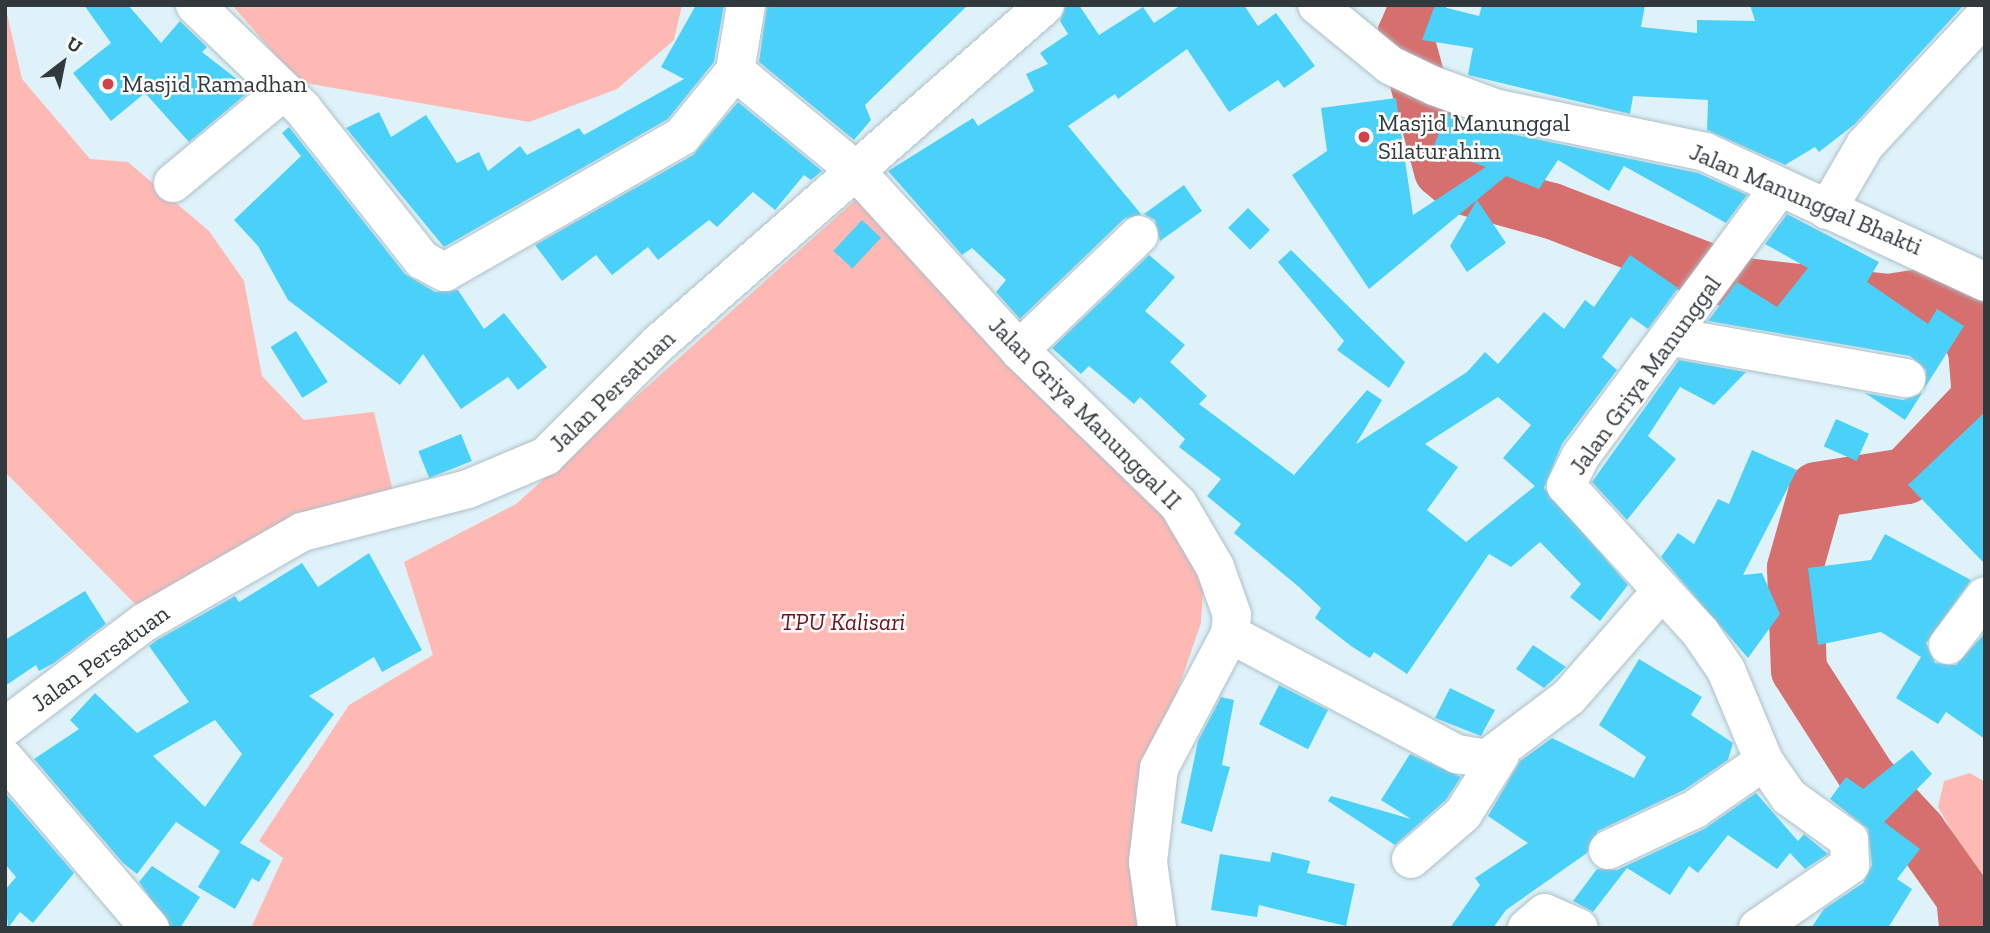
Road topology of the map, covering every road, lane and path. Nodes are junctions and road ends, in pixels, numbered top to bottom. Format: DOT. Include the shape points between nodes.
graph roads {
  1 [pos="195,5"];
  2 [pos="746,5"];
  3 [pos="1045,5"];
  4 [pos="1317,5"];
  5 [pos="1985,16"];
  6 [pos="735,71"];
  7 [pos="284,91"];
  8 [pos="855,169"];
  9 [pos="173,183"];
  10 [pos="1780,187"];
  11 [pos="1827,210"];
  12 [pos="1139,235"];
  13 [pos="1985,282"];
  14 [pos="1673,337"];
  15 [pos="1019,350"];
  16 [pos="1906,377"];
  17 [pos="1660,593"];
  18 [pos="1985,596"];
  19 [pos="1230,634"];
  20 [pos="1948,645"];
  21 [pos="5,727"];
  22 [pos="1500,755"];
  23 [pos="5,759"];
  24 [pos="1764,761"];
  25 [pos="1608,850"];
  26 [pos="1411,859"];
  27 [pos="1168,926"];
  28 [pos="150,928"];
  29 [pos="1527,928"];
  30 [pos="1579,928"];
  31 [pos="1758,928"];
  1 -- 7 [label="street"];
  2 -- 6 [label="street"];
  3 -- 8 [label="street, Jalan Persatuan"];
  4 -- 10 [label="street, Jalan Manunggal Bhakti" via="1390,65 1434,86 1498,109 1612,128 1705,152"];
  5 -- 11 [label="street" via="1864,145"];
  6 -- 7 [label="street" via="682,136 445,272 422,260"];
  6 -- 8 [label="street, Jalan Griya Manunggal II"];
  7 -- 9 [label="street"];
  8 -- 15 [label="street, Jalan Griya Manunggal II"];
  8 -- 21 [label="street, Jalan Persatuan" via="659,343 546,456 468,489 302,532 155,616"];
  10 -- 11 [label="street, Jalan Manunggal Bhakti"];
  10 -- 14 [label="street, Jalan Griya Manunggal"];
  11 -- 13 [label="street, Jalan Manunggal Bhakti"];
  12 -- 15 [label="street"];
  14 -- 16 [label="street"];
  14 -- 17 [label="street, Jalan Griya Manunggal" via="1574,464 1566,486"];
  15 -- 19 [label="street, Jalan Griya Manunggal II" via="1184,512 1215,567 1232,615"];
  17 -- 22 [label="street" via="1569,697"];
  17 -- 24 [label="street, Jalan Griya Manunggal" via="1700,632 1726,670"];
  18 -- 20 [label="street"];
  19 -- 22 [label="street" via="1457,754"];
  19 -- 27 [label="street" via="1159,768 1148,862"];
  22 -- 26 [label="street" via="1463,814"];
  23 -- 28 [label="street"];
  24 -- 25 [label="street" via="1695,809"];
  24 -- 31 [label="street, Jalan Griya Manunggal" via="1789,797 1849,840 1854,853 1835,880"];
  29 -- 30 [label="street" via="1545,913"];
}
